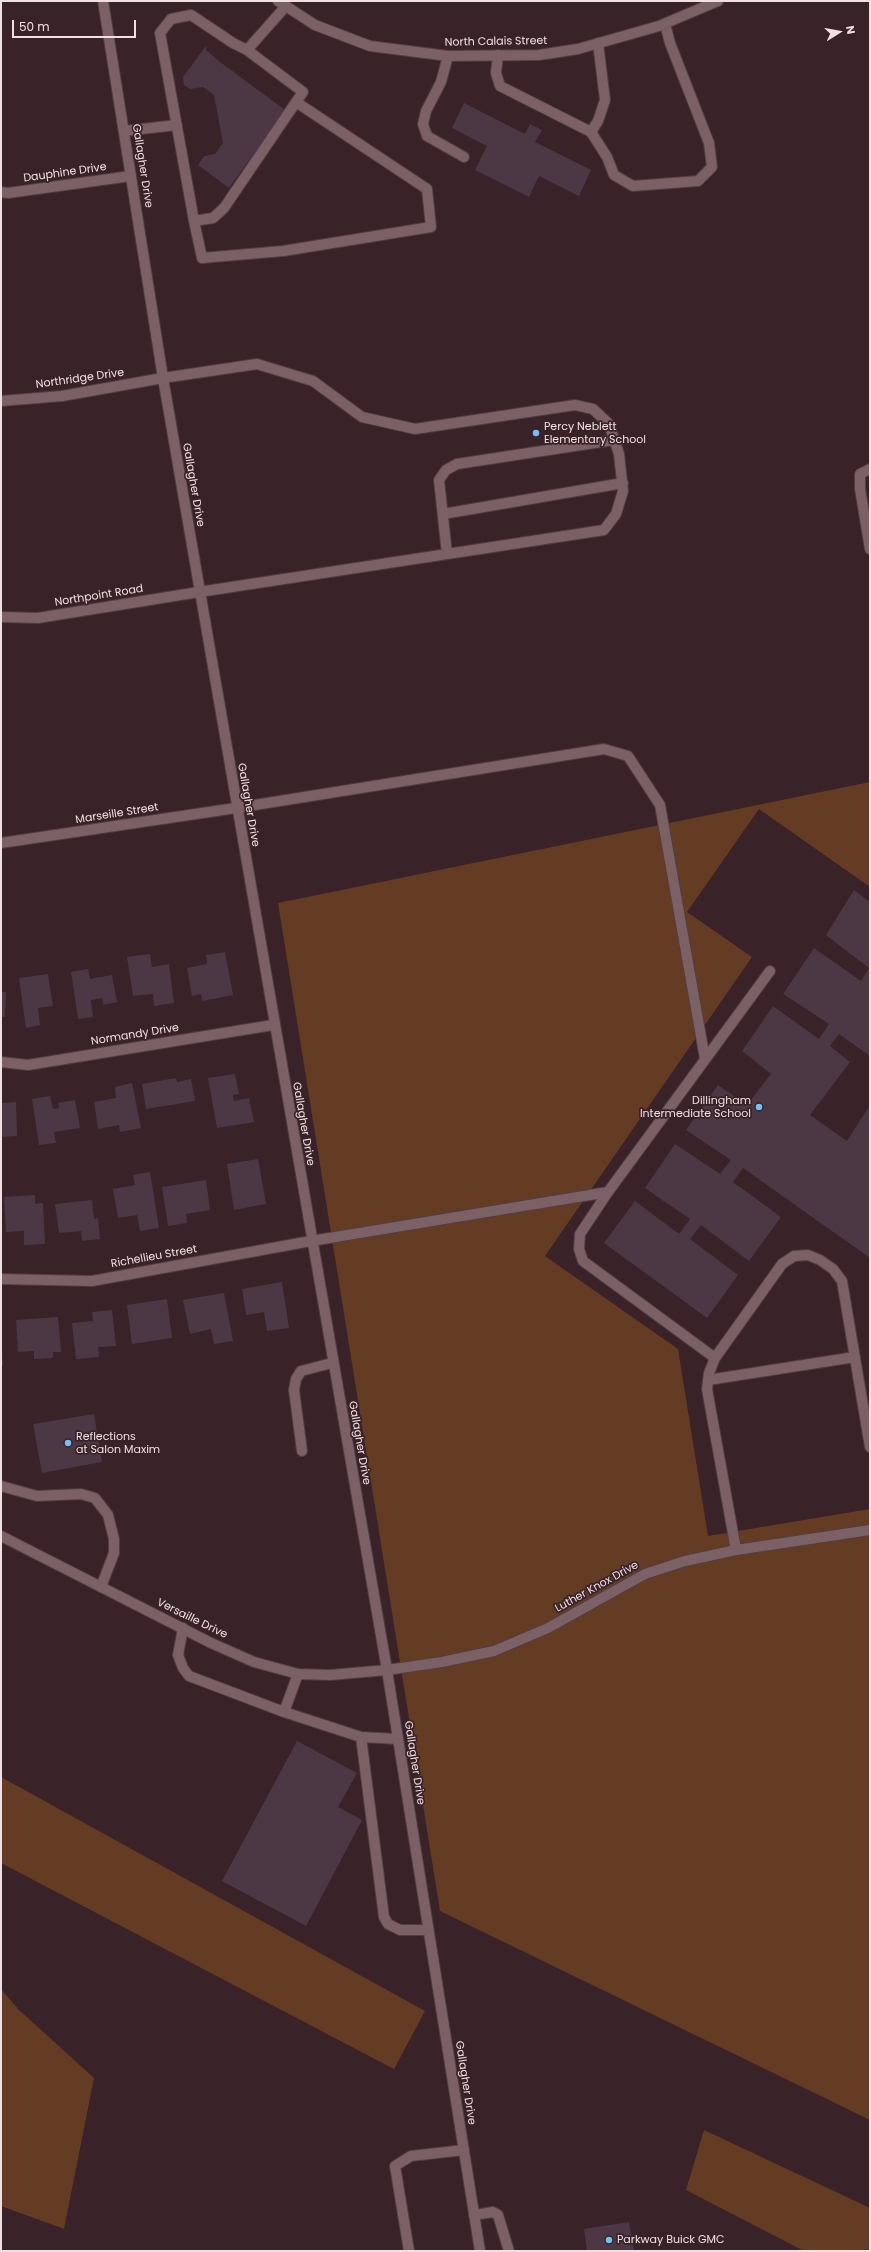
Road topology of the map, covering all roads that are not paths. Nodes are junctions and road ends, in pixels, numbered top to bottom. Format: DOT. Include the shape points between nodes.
graph roads {
  1 [pos="103,1"];
  2 [pos="718,1"];
  3 [pos="282,4"];
  4 [pos="665,24"];
  5 [pos="598,44"];
  6 [pos="247,50"];
  7 [pos="498,55"];
  8 [pos="448,56"];
  9 [pos="296,102"];
  10 [pos="178,125"];
  11 [pos="124,131"];
  12 [pos="591,132"];
  13 [pos="464,157"];
  14 [pos="131,176"];
  15 [pos="1,192"];
  16 [pos="194,221"];
  17 [pos="163,378"];
  18 [pos="1,401"];
  19 [pos="614,440"];
  20 [pos="870,469"];
  21 [pos="623,483"];
  22 [pos="442,514"];
  23 [pos="870,549"];
  24 [pos="447,554"];
  25 [pos="200,592"];
  26 [pos="1,617"];
  27 [pos="236,808"];
  28 [pos="1,843"];
  29 [pos="770,971"];
  30 [pos="274,1025"];
  31 [pos="705,1059"];
  32 [pos="1,1062"];
  33 [pos="608,1192"];
  34 [pos="311,1240"];
  35 [pos="1,1279"];
  36 [pos="855,1357"];
  37 [pos="716,1358"];
  38 [pos="332,1363"];
  39 [pos="708,1380"];
  40 [pos="870,1447"];
  41 [pos="302,1451"];
  42 [pos="1,1486"];
  43 [pos="870,1530"];
  44 [pos="1,1536"];
  45 [pos="736,1550"];
  46 [pos="101,1587"];
  47 [pos="183,1628"];
  48 [pos="387,1670"];
  49 [pos="298,1674"];
  50 [pos="284,1712"];
  51 [pos="361,1737"];
  52 [pos="398,1739"];
  53 [pos="428,1930"];
  54 [pos="464,2150"];
  55 [pos="474,2215"];
  56 [pos="409,2251"];
  57 [pos="480,2251"];
  58 [pos="510,2251"];
  1 -- 11 [label="street, Gallagher Drive"];
  2 -- 4 [label="street, North Calais Street"];
  3 -- 6 [label="street"];
  3 -- 8 [label="street, North Calais Street" via="315,25 370,46"];
  4 -- 5 [label="street, North Calais Street"];
  4 -- 12 [label="street" via="709,143 712,167 698,181 633,186 614,175"];
  5 -- 7 [label="street, North Calais Street" via="539,55"];
  5 -- 12 [label="street" via="605,100 598,121"];
  6 -- 9 [label="street" via="303,92"];
  6 -- 10 [label="street" via="191,15 171,19 160,33"];
  7 -- 8 [label="street, North Calais Street"];
  7 -- 12 [label="street" via="496,73 500,86"];
  8 -- 13 [label="street" via="441,82 426,111 423,124 428,136"];
  9 -- 16 [label="street" via="224,208 213,218"];
  9 -- 16 [label="street" via="427,190 431,227 283,251 202,258"];
  10 -- 11 [label="street"];
  10 -- 16 [label="street"];
  11 -- 14 [label="street, Gallagher Drive"];
  14 -- 15 [label="street, Dauphine Drive"];
  14 -- 17 [label="street, Gallagher Drive"];
  17 -- 18 [label="street, Northridge Drive" via="62,396"];
  17 -- 19 [label="street, Northridge Drive" via="257,364 313,381 362,417 415,429 575,405 593,409 609,424"];
  17 -- 25 [label="street, Gallagher Drive"];
  19 -- 21 [label="street, Northpoint Road" via="619,454"];
  19 -- 22 [label="street" via="457,464 446,470 439,480"];
  20 -- 23 [label="street" via="860,474"];
  21 -- 22 [label="street"];
  21 -- 24 [label="street, Northpoint Road" via="616,514 604,530"];
  22 -- 24 [label="street"];
  24 -- 25 [label="street, Northpoint Road"];
  25 -- 26 [label="street, Northpoint Road" via="38,618"];
  25 -- 27 [label="street, Gallagher Drive"];
  27 -- 28 [label="street, Marseille Street"];
  27 -- 30 [label="street, Gallagher Drive"];
  27 -- 31 [label="street, Marseille Street" via="604,749 628,756 660,805"];
  29 -- 31 [label="street"];
  30 -- 32 [label="street, Normandy Drive" via="28,1065"];
  30 -- 34 [label="street, Gallagher Drive"];
  31 -- 33 [label="street"];
  33 -- 34 [label="street, Richellieu Street"];
  33 -- 37 [label="street" via="580,1234 579,1249 583,1261"];
  34 -- 35 [label="street, Richellieu Street" via="92,1281"];
  34 -- 38 [label="street, Gallagher Drive"];
  36 -- 37 [label="street" via="842,1281 833,1269 808,1255 794,1256 782,1264"];
  36 -- 39 [label="street"];
  36 -- 40 [label="street"];
  37 -- 39 [label="street"];
  38 -- 41 [label="street" via="302,1372 296,1379 294,1390"];
  38 -- 48 [label="street, Gallagher Drive"];
  39 -- 45 [label="street" via="707,1389"];
  42 -- 46 [label="street" via="37,1496 81,1494 95,1498 108,1515 114,1539 114,1554"];
  43 -- 45 [label="street, Luther Knox Drive"];
  44 -- 46 [label="street, Versaille Drive"];
  45 -- 48 [label="street, Luther Knox Drive" via="645,1574 548,1628 494,1651"];
  46 -- 47 [label="street, Versaille Drive"];
  47 -- 49 [label="street, Versaille Drive" via="254,1662"];
  47 -- 50 [label="street" via="178,1655 189,1676"];
  48 -- 49 [label="street, Versaille Drive" via="330,1675"];
  48 -- 52 [label="street, Gallagher Drive"];
  49 -- 50 [label="street"];
  50 -- 51 [label="street"];
  51 -- 52 [label="street"];
  51 -- 53 [label="street" via="384,1917 388,1924 400,1930"];
  52 -- 53 [label="street, Gallagher Drive"];
  53 -- 54 [label="street, Gallagher Drive"];
  54 -- 55 [label="street, Gallagher Drive"];
  54 -- 56 [label="street" via="411,2156 395,2166"];
  55 -- 57 [label="street, Gallagher Drive"];
  55 -- 58 [label="street" via="493,2212 498,2215"];
}
